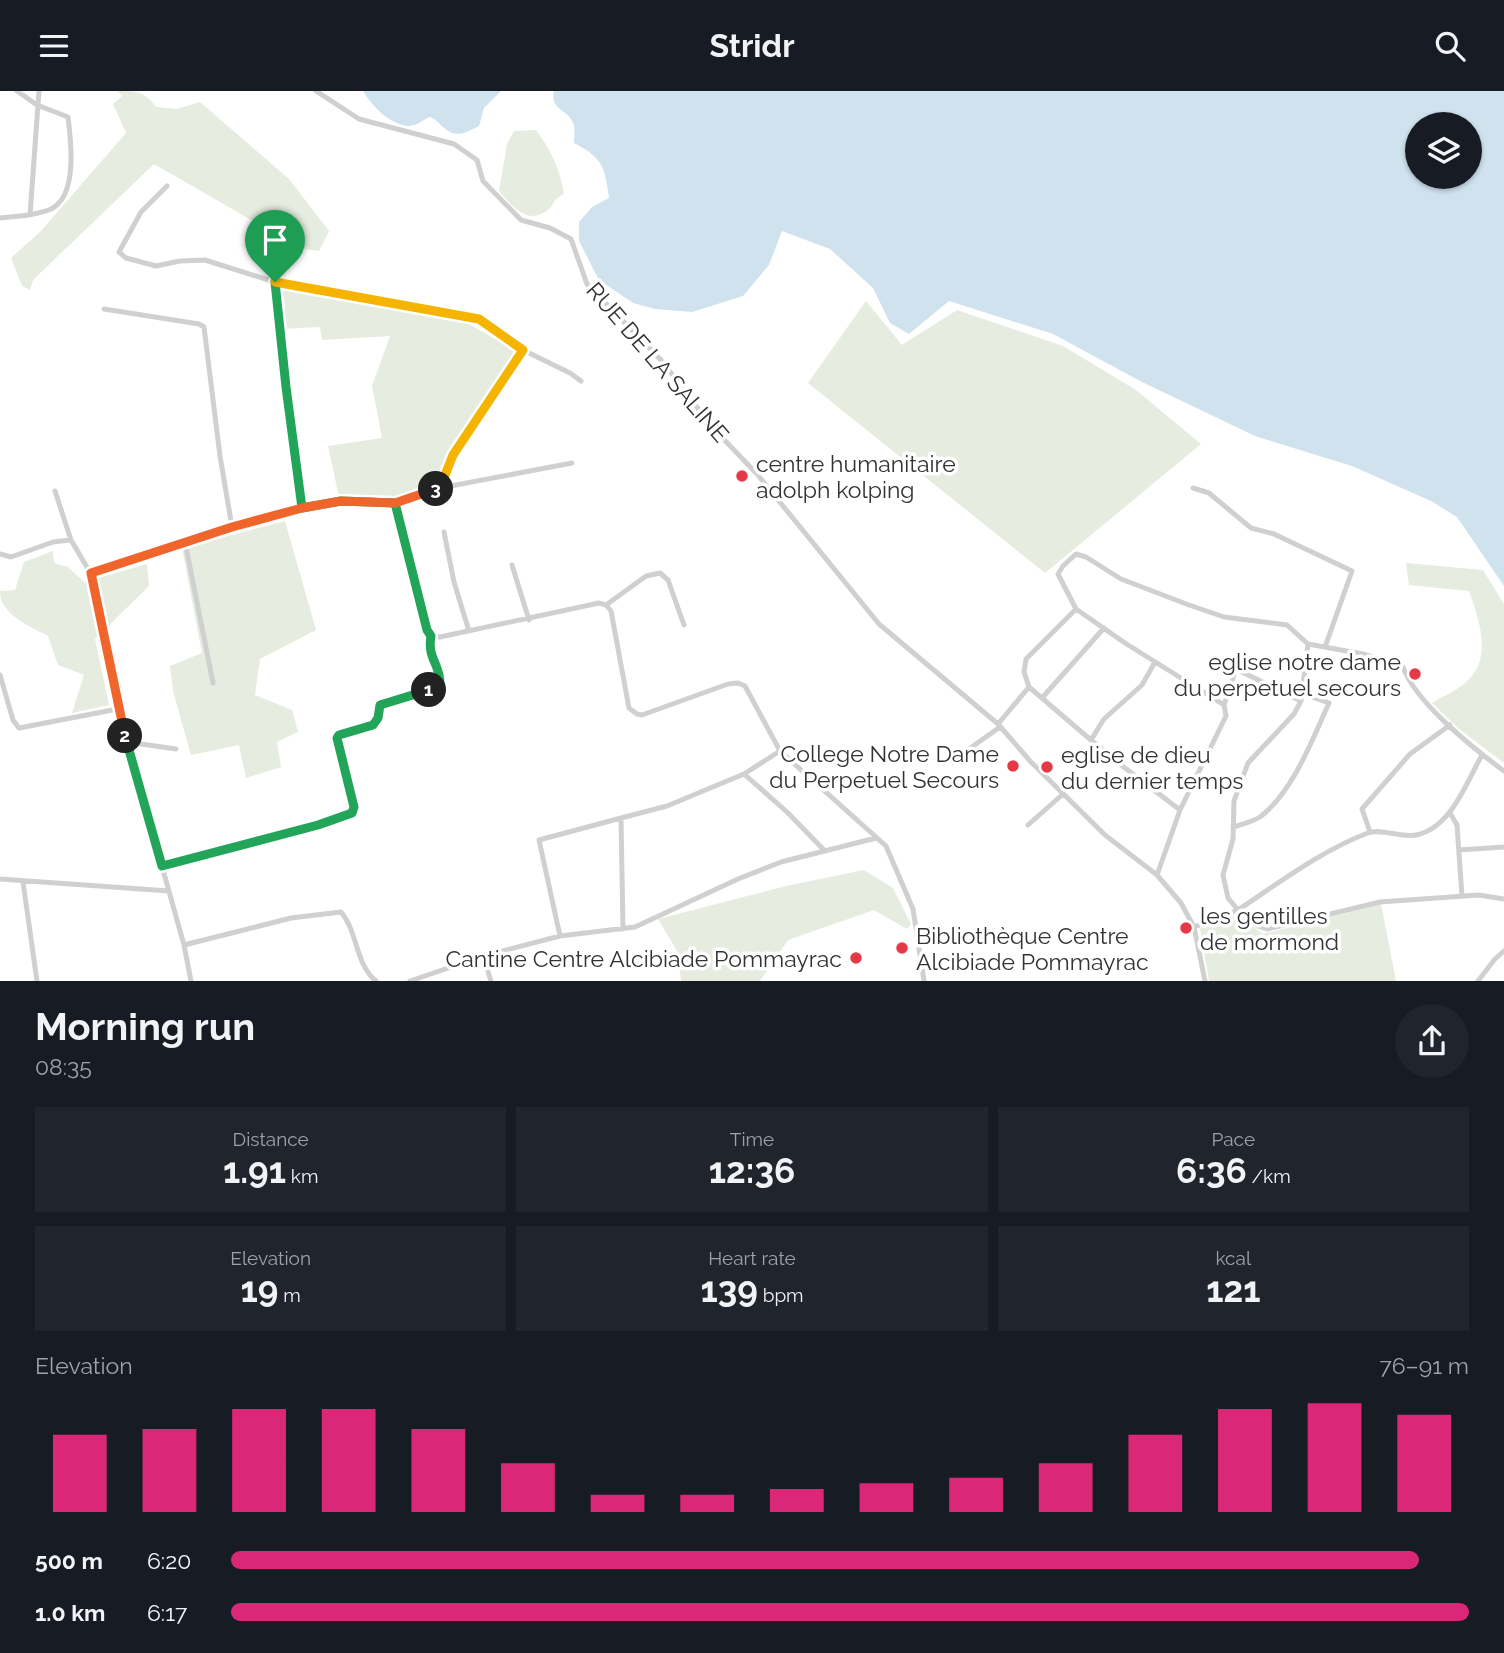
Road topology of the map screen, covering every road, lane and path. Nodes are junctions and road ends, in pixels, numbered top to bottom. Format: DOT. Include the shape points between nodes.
graph roads {
  1 [pos="17,91"];
  2 [pos="39,91"];
  3 [pos="316,91"];
  4 [pos="37,105"];
  5 [pos="167,186"];
  6 [pos="30,215"];
  7 [pos="0,218"];
  8 [pos="275,282"];
  9 [pos="104,309"];
  10 [pos="523,350"];
  11 [pos="580,381"];
  12 [pos="572,463"];
  13 [pos="440,488"];
  14 [pos="1193,488"];
  15 [pos="55,491"];
  16 [pos="395,503"];
  17 [pos="302,508"];
  18 [pos="232,527"];
  19 [pos="444,533"];
  20 [pos="71,540"];
  21 [pos="185,542"];
  22 [pos="0,555"];
  23 [pos="512,565"];
  24 [pos="91,573"];
  25 [pos="606,605"];
  26 [pos="1076,609"];
  27 [pos="528,620"];
  28 [pos="684,625"];
  29 [pos="1104,628"];
  30 [pos="469,631"];
  31 [pos="431,636"];
  32 [pos="1308,644"];
  33 [pos="1325,647"];
  34 [pos="1155,662"];
  35 [pos="0,675"];
  36 [pos="213,683"];
  37 [pos="1028,687"];
  38 [pos="1303,694"];
  39 [pos="1041,698"];
  40 [pos="1301,701"];
  41 [pos="1224,705"];
  42 [pos="118,709"];
  43 [pos="1450,725"];
  44 [pos="999,726"];
  45 [pos="1091,740"];
  46 [pos="127,742"];
  47 [pos="176,749"];
  48 [pos="780,751"];
  49 [pos="1482,755"];
  50 [pos="952,761"];
  51 [pos="1504,771"];
  52 [pos="744,774"];
  53 [pos="1063,794"];
  54 [pos="1180,810"];
  55 [pos="1450,813"];
  56 [pos="621,818"];
  57 [pos="1028,825"];
  58 [pos="1234,827"];
  59 [pos="1370,832"];
  60 [pos="876,838"];
  61 [pos="1504,847"];
  62 [pos="1459,850"];
  63 [pos="825,851"];
  64 [pos="162,866"];
  65 [pos="1157,875"];
  66 [pos="0,879"];
  67 [pos="23,882"];
  68 [pos="169,891"];
  69 [pos="1462,896"];
  70 [pos="1504,899"];
  71 [pos="1238,910"];
  72 [pos="1194,927"];
  73 [pos="623,929"];
  74 [pos="561,936"];
  75 [pos="184,945"];
  76 [pos="1504,951"];
  77 [pos="483,956"];
  78 [pos="37,981"];
  79 [pos="191,981"];
  80 [pos="376,981"];
  81 [pos="410,981"];
  82 [pos="491,981"];
  83 [pos="924,981"];
  84 [pos="1205,981"];
  85 [pos="1478,981"];
  1 -- 4 [label="street"];
  2 -- 4 [label="street"];
  3 -- 44 [label="street, RUE DE LA SALINE" via="359,119 454,144 477,160 483,181 521,220 571,239 587,284 662,361 879,624"];
  4 -- 6 [label="street"];
  4 -- 6 [label="street" via="68,117 69,186 54,209"];
  5 -- 8 [label="street" via="141,212 119,251 126,258 156,266 205,260"];
  6 -- 7 [label="street"];
  8 -- 10 [label="street" via="479,319"];
  8 -- 17 [label="street"];
  9 -- 18 [label="street" via="204,327"];
  10 -- 11 [label="street"];
  10 -- 13 [label="street" via="453,455"];
  12 -- 13 [label="street"];
  13 -- 16 [label="street"];
  14 -- 33 [label="street" via="1209,493 1251,528 1352,571"];
  15 -- 20 [label="street"];
  16 -- 17 [label="street" via="341,501"];
  16 -- 31 [label="street"];
  17 -- 18 [label="street"];
  18 -- 21 [label="street"];
  19 -- 30 [label="street"];
  20 -- 22 [label="street" via="53,541 10,557"];
  20 -- 24 [label="street"];
  21 -- 24 [label="street"];
  21 -- 36 [label="street"];
  23 -- 27 [label="street"];
  24 -- 42 [label="street"];
  25 -- 27 [label="street"];
  25 -- 28 [label="street" via="646,576 660,573 668,580"];
  25 -- 48 [label="street" via="611,611 629,708 642,715 738,683 745,686"];
  26 -- 29 [label="street"];
  26 -- 32 [label="street" via="1058,574 1076,554 1121,579 1224,617 1287,625"];
  26 -- 37 [label="street" via="1026,659"];
  27 -- 30 [label="street"];
  29 -- 34 [label="street"];
  29 -- 39 [label="street"];
  30 -- 31 [label="street"];
  31 -- 64 [label="street" via="429,648 440,684 380,705 373,725 337,738 352,813"];
  32 -- 33 [label="street"];
  32 -- 38 [label="street"];
  33 -- 43 [label="street" via="1403,667 1417,691"];
  34 -- 41 [label="street"];
  34 -- 45 [label="street" via="1142,685 1104,719"];
  35 -- 42 [label="street" via="19,727"];
  37 -- 39 [label="street"];
  37 -- 44 [label="street"];
  38 -- 40 [label="street"];
  38 -- 58 [label="street" via="1329,703 1306,754 1259,818"];
  39 -- 45 [label="street"];
  40 -- 41 [label="street" via="1236,669"];
  40 -- 58 [label="street" via="1248,763 1234,801"];
  41 -- 54 [label="street" via="1226,716"];
  42 -- 46 [label="street"];
  43 -- 49 [label="street"];
  43 -- 59 [label="street" via="1410,754 1362,809"];
  44 -- 50 [label="street"];
  44 -- 53 [label="street, RUE DE LA SALINE"];
  45 -- 54 [label="street"];
  46 -- 47 [label="street"];
  46 -- 64 [label="street"];
  48 -- 52 [label="street"];
  48 -- 60 [label="street"];
  49 -- 51 [label="street"];
  49 -- 55 [label="street"];
  52 -- 56 [label="street" via="667,806"];
  52 -- 63 [label="street"];
  53 -- 57 [label="street"];
  53 -- 65 [label="street, RUE DE LA SALINE" via="1105,835"];
  54 -- 65 [label="street"];
  55 -- 59 [label="street" via="1416,835"];
  55 -- 62 [label="street" via="1457,825"];
  56 -- 73 [label="street"];
  56 -- 74 [label="street" via="539,840"];
  58 -- 71 [label="street" via="1223,875 1228,898"];
  59 -- 71 [label="street"];
  60 -- 63 [label="street"];
  60 -- 83 [label="street" via="886,846 912,909"];
  61 -- 62 [label="street"];
  62 -- 69 [label="street"];
  63 -- 73 [label="street" via="781,862"];
  64 -- 68 [label="street"];
  65 -- 72 [label="street, RUE DE LA SALINE"];
  66 -- 67 [label="street"];
  67 -- 68 [label="street"];
  67 -- 78 [label="street"];
  68 -- 75 [label="street"];
  69 -- 70 [label="street"];
  69 -- 71 [label="street" via="1380,902 1268,929"];
  71 -- 72 [label="street"];
  72 -- 84 [label="street, RUE DE LA SALINE"];
  73 -- 74 [label="street"];
  74 -- 77 [label="street"];
  75 -- 79 [label="street"];
  75 -- 80 [label="street" via="291,918 341,912 350,922 363,965"];
  76 -- 85 [label="street"];
  77 -- 81 [label="street"];
  77 -- 82 [label="street"];
}
